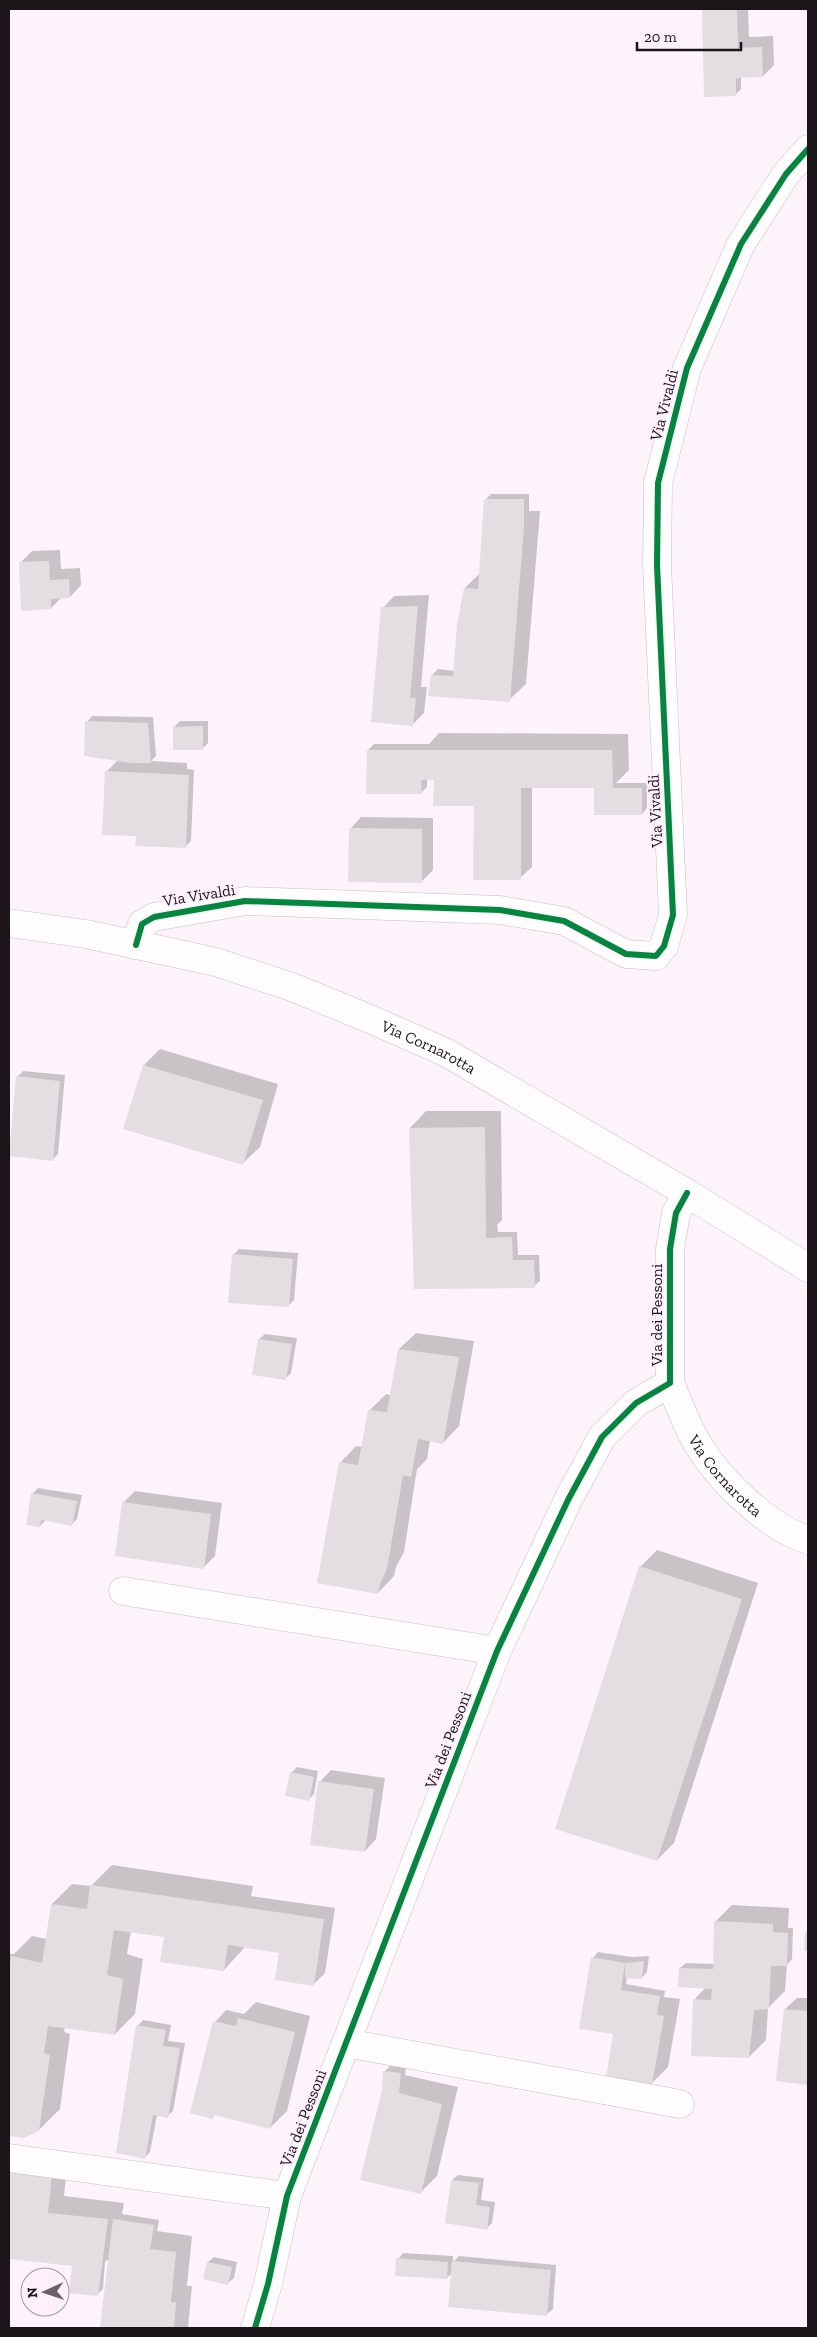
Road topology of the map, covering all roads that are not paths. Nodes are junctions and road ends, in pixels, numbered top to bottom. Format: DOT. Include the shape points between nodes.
graph roads {
  1 [pos="808,149"];
  2 [pos="9,923"];
  3 [pos="136,945"];
  4 [pos="687,1193"];
  5 [pos="808,1268"];
  6 [pos="670,1383"];
  7 [pos="808,1540"];
  8 [pos="124,1591"];
  9 [pos="496,1651"];
  10 [pos="346,2043"];
  11 [pos="680,2104"];
  12 [pos="9,2158"];
  13 [pos="287,2196"];
  14 [pos="255,2328"];
  1 -- 3 [label="street, Via Vivaldi" via="786,174 741,244 687,368 658,483 657,565 673,915 664,946 656,956 626,954 564,921 500,910 245,901 154,917 142,924"];
  2 -- 3 [label="street, Via Cornarotta"];
  3 -- 4 [label="street, Via Cornarotta" via="216,962 292,987 428,1045"];
  4 -- 5 [label="street, Via Cornarotta"];
  4 -- 6 [label="street, Via dei Pessoni" via="676,1213 670,1249"];
  6 -- 7 [label="street, Via Cornarotta" via="698,1446 742,1499 795,1536"];
  6 -- 9 [label="street, Via dei Pessoni" via="636,1403 602,1437 568,1500"];
  8 -- 9 [label="street"];
  9 -- 10 [label="street, Via dei Pessoni"];
  10 -- 11 [label="street"];
  10 -- 13 [label="street, Via dei Pessoni"];
  12 -- 13 [label="street"];
  13 -- 14 [label="street, Via dei Pessoni"];
}
